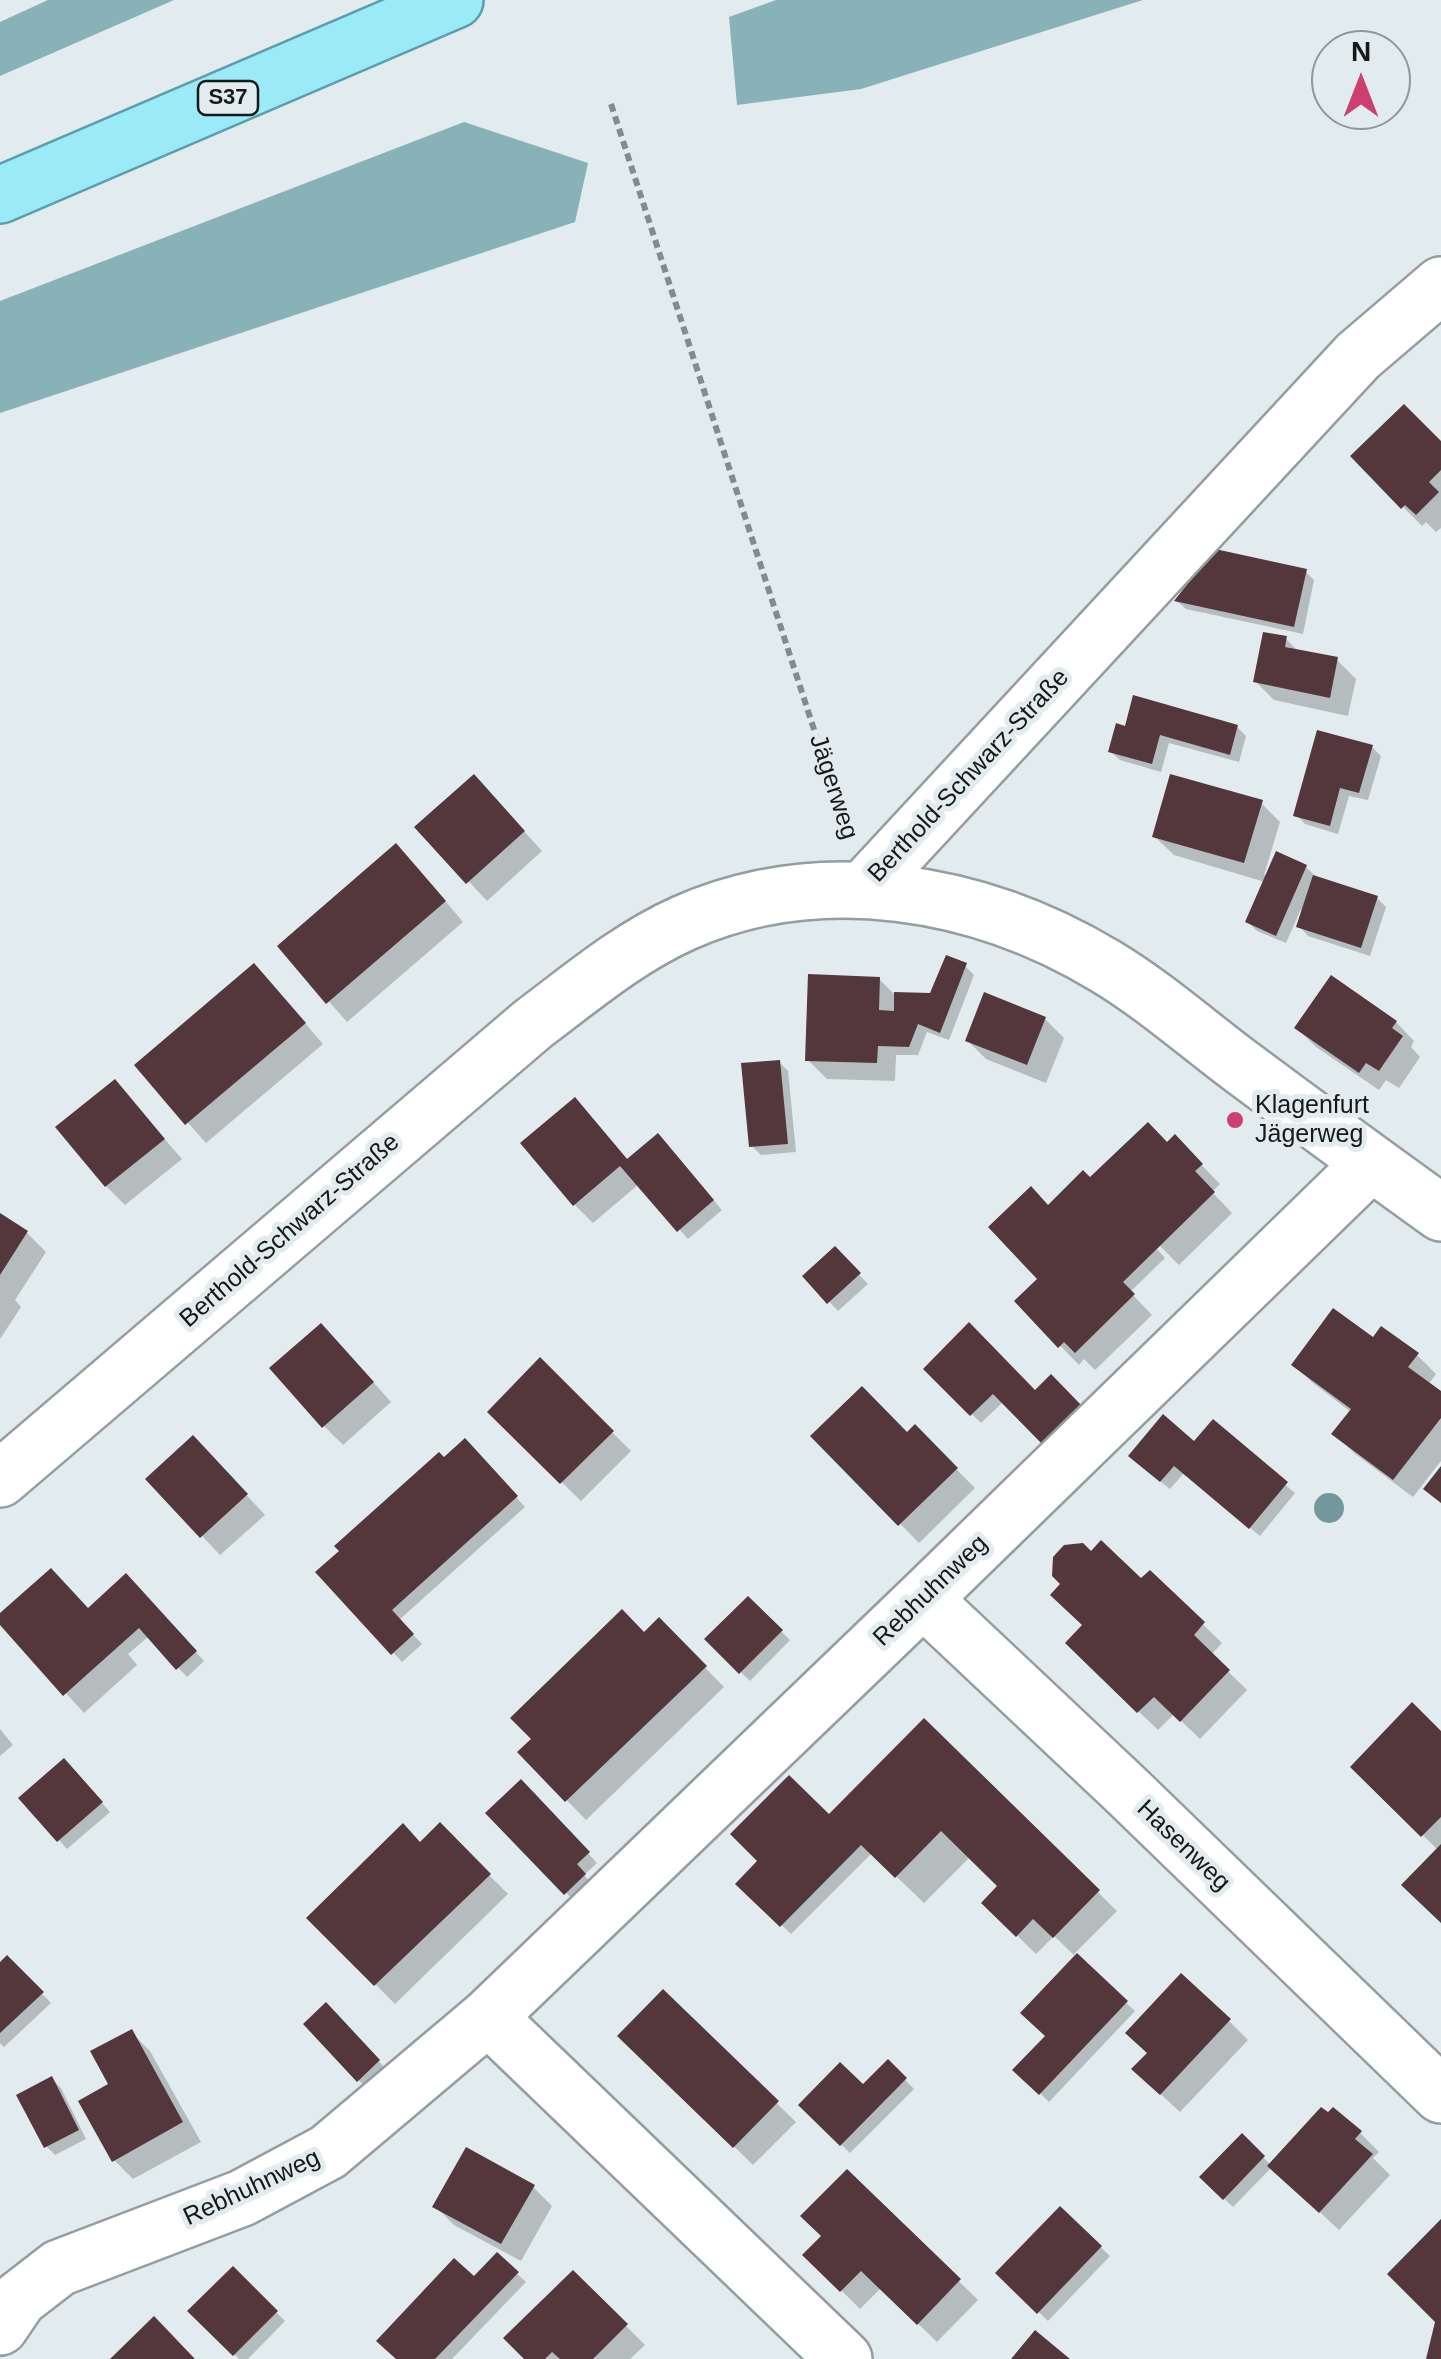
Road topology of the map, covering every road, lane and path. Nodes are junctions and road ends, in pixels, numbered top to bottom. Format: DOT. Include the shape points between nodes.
graph roads {
  1 [pos="456,0"];
  2 [pos="612,104"];
  3 [pos="0,195"];
  4 [pos="1441,285"];
  5 [pos="866,888"];
  6 [pos="1371,1163"];
  7 [pos="1441,1213"];
  8 [pos="0,1480"];
  9 [pos="923,1599"];
  10 [pos="488,2017"];
  11 [pos="1441,2095"];
  12 [pos="0,2327"];
  13 [pos="844,2359"];
  1 -- 3 [label="highway, S37"];
  2 -- 5 [label="path, Jägerweg"];
  4 -- 5 [label="street, Berthold-Schwarz-Straße" via="1358,356"];
  5 -- 6 [label="street" via="958,904 1033,929 1106,966"];
  5 -- 8 [label="street, Berthold-Schwarz-Straße" via="788,893 728,906 620,958 532,1024"];
  6 -- 7 [label="street"];
  6 -- 9 [label="street, Rebhuhnweg"];
  9 -- 10 [label="street, Rebhuhnweg"];
  9 -- 11 [label="street, Hasenweg"];
  10 -- 12 [label="street, Rebhuhnweg" via="328,2152 242,2198 59,2268 19,2299"];
  10 -- 13 [label="street"];
}
